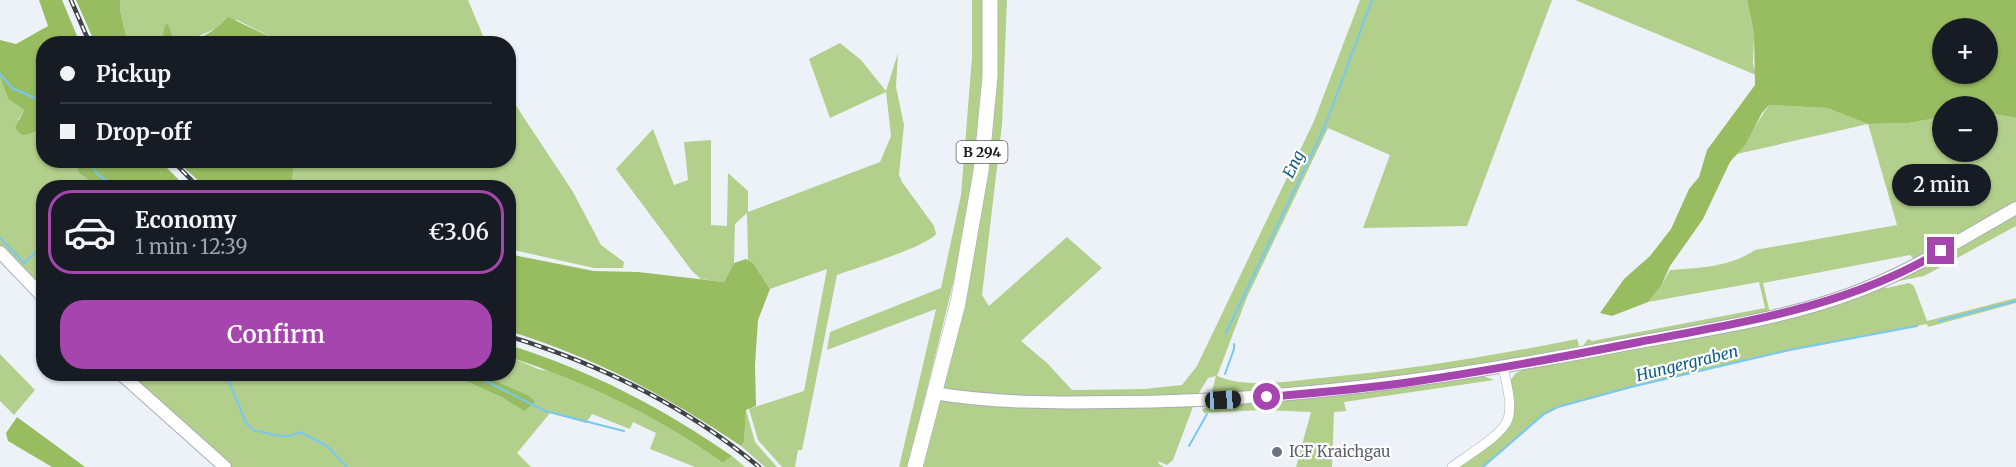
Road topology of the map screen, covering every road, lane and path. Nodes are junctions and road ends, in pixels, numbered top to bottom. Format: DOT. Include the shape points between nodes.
graph roads {
  1 [pos="990,0"];
  2 [pos="2016,208"];
  3 [pos="0,252"];
  4 [pos="36,290"];
  5 [pos="1503,368"];
  6 [pos="130,381"];
  7 [pos="934,393"];
  8 [pos="225,467"];
  9 [pos="915,467"];
  10 [pos="1452,467"];
  1 -- 7 [label="main road, B 294" via="990,76 981,171 958,303"];
  2 -- 5 [label="street" via="1882,282 1823,303 1768,318"];
  3 -- 4 [label="street"];
  5 -- 7 [label="street" via="1336,391 1202,401 1049,402"];
  5 -- 10 [label="street" via="1508,420"];
  6 -- 8 [label="street"];
  7 -- 9 [label="main road, B 294"];
}
